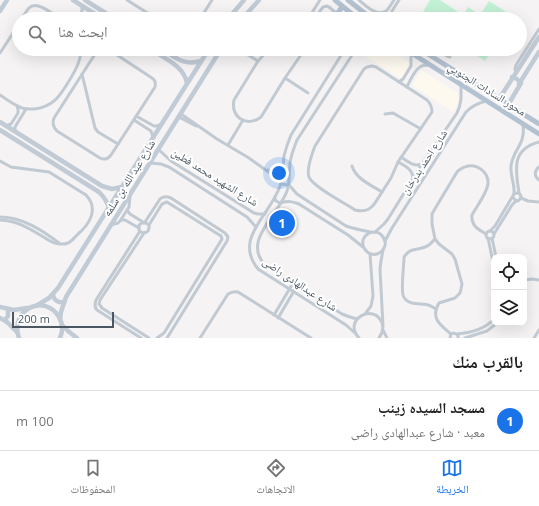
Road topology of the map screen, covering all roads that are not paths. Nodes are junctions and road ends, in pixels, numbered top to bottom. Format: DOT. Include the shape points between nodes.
graph roads {
  1 [pos="7,0"];
  2 [pos="85,0"];
  3 [pos="127,0"];
  4 [pos="208,0"];
  5 [pos="212,0"];
  6 [pos="244,0"];
  7 [pos="259,0"];
  8 [pos="335,0"];
  9 [pos="348,0"];
  10 [pos="359,0"];
  11 [pos="75,1"];
  12 [pos="395,1"];
  13 [pos="319,2"];
  14 [pos="209,5"];
  15 [pos="82,6"];
  16 [pos="323,7"];
  17 [pos="342,7"];
  18 [pos="0,11"];
  19 [pos="27,12"];
  20 [pos="50,12"];
  21 [pos="81,12"];
  22 [pos="92,12"];
  23 [pos="104,12"];
  24 [pos="146,12"];
  25 [pos="205,12"];
  26 [pos="234,12"];
  27 [pos="248,12"];
  28 [pos="313,12"];
  29 [pos="319,12"];
  30 [pos="335,12"];
  31 [pos="338,12"];
  32 [pos="348,12"];
  33 [pos="363,12"];
  34 [pos="376,12"];
  35 [pos="383,12"];
  36 [pos="392,12"];
  37 [pos="539,29"];
  38 [pos="12,35"];
  39 [pos="539,37"];
  40 [pos="527,48"];
  41 [pos="539,52"];
  42 [pos="0,53"];
  43 [pos="80,56"];
  44 [pos="94,56"];
  45 [pos="119,56"];
  46 [pos="161,56"];
  47 [pos="174,56"];
  48 [pos="204,56"];
  49 [pos="217,56"];
  50 [pos="250,56"];
  51 [pos="263,56"];
  52 [pos="300,56"];
  53 [pos="340,56"];
  54 [pos="347,56"];
  55 [pos="411,56"];
  56 [pos="416,56"];
  57 [pos="431,56"];
  58 [pos="447,56"];
  59 [pos="522,56"];
  60 [pos="450,57"];
  61 [pos="350,58"];
  62 [pos="201,61"];
  63 [pos="258,61"];
  64 [pos="412,64"];
  65 [pos="430,65"];
  66 [pos="418,68"];
  67 [pos="82,74"];
  68 [pos="515,75"];
  69 [pos="523,77"];
  70 [pos="285,78"];
  71 [pos="403,79"];
  72 [pos="399,82"];
  73 [pos="520,82"];
  74 [pos="187,83"];
  75 [pos="409,83"];
  76 [pos="461,84"];
  77 [pos="407,87"];
  78 [pos="308,93"];
  79 [pos="0,96"];
  80 [pos="498,99"];
  81 [pos="486,100"];
  82 [pos="507,104"];
  83 [pos="16,106"];
  84 [pos="26,109"];
  85 [pos="17,114"];
  86 [pos="385,114"];
  87 [pos="180,115"];
  88 [pos="136,116"];
  89 [pos="21,117"];
  90 [pos="134,120"];
  91 [pos="243,120"];
  92 [pos="0,122"];
  93 [pos="523,123"];
  94 [pos="162,124"];
  95 [pos="539,124"];
  96 [pos="6,126"];
  97 [pos="421,129"];
  98 [pos="0,130"];
  99 [pos="16,132"];
  100 [pos="539,134"];
  101 [pos="153,137"];
  102 [pos="539,142"];
  103 [pos="118,144"];
  104 [pos="228,145"];
  105 [pos="520,146"];
  106 [pos="158,149"];
  107 [pos="525,149"];
  108 [pos="516,153"];
  109 [pos="520,156"];
  110 [pos="401,157"];
  111 [pos="0,161"];
  112 [pos="398,162"];
  113 [pos="150,163"];
  114 [pos="422,164"];
  115 [pos="352,166"];
  116 [pos="539,167"];
  117 [pos="264,169"];
  118 [pos="282,176"];
  119 [pos="412,179"];
  120 [pos="126,180"];
  121 [pos="539,180"];
  122 [pos="281,183"];
  123 [pos="289,185"];
  124 [pos="135,186"];
  125 [pos="122,187"];
  126 [pos="382,192"];
  127 [pos="519,193"];
  128 [pos="130,195"];
  129 [pos="514,195"];
  130 [pos="521,198"];
  131 [pos="275,199"];
  132 [pos="516,201"];
  133 [pos="539,202"];
  134 [pos="280,203"];
  135 [pos="109,208"];
  136 [pos="127,210"];
  137 [pos="193,212"];
  138 [pos="265,214"];
  139 [pos="0,217"];
  140 [pos="190,217"];
  141 [pos="201,217"];
  142 [pos="0,220"];
  143 [pos="121,220"];
  144 [pos="20,222"];
  145 [pos="144,222"];
  146 [pos="198,222"];
  147 [pos="110,225"];
  148 [pos="148,225"];
  149 [pos="256,227"];
  150 [pos="139,229"];
  151 [pos="490,231"];
  152 [pos="374,232"];
  153 [pos="144,233"];
  154 [pos="486,234"];
  155 [pos="494,234"];
  156 [pos="488,238"];
  157 [pos="492,238"];
  158 [pos="435,239"];
  159 [pos="385,241"];
  160 [pos="250,242"];
  161 [pos="257,242"];
  162 [pos="364,248"];
  163 [pos="383,250"];
  164 [pos="370,254"];
  165 [pos="491,254"];
  166 [pos="495,254"];
  167 [pos="527,280"];
  168 [pos="539,280"];
  169 [pos="110,282"];
  170 [pos="293,283"];
  171 [pos="297,286"];
  172 [pos="290,290"];
  173 [pos="293,292"];
  174 [pos="53,294"];
  175 [pos="186,297"];
  176 [pos="190,300"];
  177 [pos="64,302"];
  178 [pos="36,306"];
  179 [pos="0,307"];
  180 [pos="30,308"];
  181 [pos="8,309"];
  182 [pos="436,309"];
  183 [pos="365,314"];
  184 [pos="274,315"];
  185 [pos="278,318"];
  186 [pos="2,319"];
  187 [pos="357,319"];
  188 [pos="61,322"];
  189 [pos="491,322"];
  190 [pos="493,326"];
  191 [pos="383,328"];
  192 [pos="473,330"];
  193 [pos="539,330"];
  194 [pos="17,332"];
  195 [pos="457,334"];
  196 [pos="357,336"];
  197 [pos="450,336"];
  198 [pos="75,337"];
  199 [pos="380,337"];
  200 [pos="475,337"];
  201 [pos="19,338"];
  202 [pos="60,338"];
  203 [pos="141,338"];
  204 [pos="148,338"];
  205 [pos="157,338"];
  206 [pos="167,338"];
  207 [pos="200,338"];
  208 [pos="311,338"];
  209 [pos="387,338"];
  210 [pos="458,338"];
  211 [pos="465,338"];
  212 [pos="534,338"];
  1 -- 18 [label="main road"];
  2 -- 23 [label="main road"];
  3 -- 24 [label="street"];
  4 -- 14 [label="street"];
  5 -- 14 [label="street"];
  6 -- 26 [label="main road"];
  7 -- 27 [label="main road"];
  8 -- 17 [label="main road"];
  9 -- 33 [label="main road"];
  10 -- 34 [label="street"];
  11 -- 15 [label="main road"];
  12 -- 35 [label="street"];
  12 -- 36 [label="street"];
  13 -- 16 [label="street"];
  13 -- 28 [label="street"];
  14 -- 25 [label="street"];
  15 -- 21 [label="street"];
  15 -- 22 [label="main road"];
  16 -- 29 [label="street"];
  16 -- 30 [label="street" via="328,6"];
  17 -- 31 [label="main road"];
  17 -- 32 [label="main road"];
  19 -- 20 [label="street" via="36,5"];
  37 -- 40 [label="street"];
  38 -- 42 [label="street"];
  39 -- 68 [label="main road"];
  41 -- 69 [label="main road"];
  43 -- 84 [label="street" via="78,67 59,97 45,107"];
  44 -- 67 [label="street"];
  45 -- 88 [label="street" via="155,81 155,87"];
  46 -- 74 [label="main road" via="180,68 186,76"];
  47 -- 62 [label="main road" via="184,62"];
  48 -- 62 [label="main road, شارع عبد الله بن سلمه"];
  49 -- 87 [label="main road, شارع عبد الله بن سلمه"];
  50 -- 63 [label="street"];
  51 -- 63 [label="street"];
  52 -- 70 [label="street"];
  53 -- 118 [label="street, شارع عبدالهادى راضى" via="291,135 286,148"];
  54 -- 61 [label="street"];
  55 -- 64 [label="street"];
  56 -- 65 [label="main road, محور السادات الجنوبي"];
  57 -- 80 [label="main road, محور السادات الجنوبي"];
  58 -- 60 [label="street"];
  59 -- 68 [label="street" via="516,65"];
  61 -- 123 [label="street, شارع عبدالهادى راضى" via="297,140 292,156"];
  62 -- 74 [label="main road, شارع عبد الله بن سلمه"];
  63 -- 91 [label="street" via="234,100 233,110"];
  64 -- 66 [label="street"];
  64 -- 71 [label="street"];
  65 -- 66 [label="street"];
  65 -- 76 [label="main road, محور السادات الجنوبي"];
  66 -- 75 [label="street"];
  67 -- 103 [label="street" via="95,128"];
  67 -- 103 [label="street" via="54,118 54,127 102,159 110,157"];
  68 -- 69 [label="main road"];
  68 -- 73 [label="main road"];
  68 -- 80 [label="main road"];
  69 -- 73 [label="main road"];
  70 -- 78 [label="street"];
  70 -- 91 [label="street" via="261,117 253,122"];
  71 -- 72 [label="street"];
  71 -- 75 [label="street"];
  72 -- 77 [label="street"];
  72 -- 126 [label="street" via="376,67 364,69 315,146 308,171 315,185 355,210 368,210"];
  73 -- 82 [label="main road"];
  74 -- 94 [label="main road, شارع عبد الله بن سلمه"];
  75 -- 77 [label="street"];
  76 -- 81 [label="main road, محور السادات الجنوبي"];
  76 -- 114 [label="street, شارع احمد بدرخان" via="460,106"];
  77 -- 97 [label="street" via="431,103 432,112"];
  79 -- 83 [label="street"];
  80 -- 82 [label="main road, محور السادات الجنوبي"];
  81 -- 93 [label="main road, محور السادات الجنوبي"];
  81 -- 159 [label="street, شارع احمد بدرخان" via="466,112"];
  82 -- 95 [label="main road, محور السادات الجنوبي"];
  83 -- 84 [label="street"];
  83 -- 85 [label="street"];
  84 -- 89 [label="street"];
  85 -- 89 [label="street"];
  85 -- 96 [label="street" via="11,124"];
  86 -- 97 [label="street" via="393,113"];
  87 -- 104 [label="street"];
  87 -- 106 [label="main road, شارع عبد الله بن سلمه"];
  88 -- 90 [label="street"];
  88 -- 94 [label="street" via="154,126"];
  89 -- 99 [label="street" via="15,127"];
  90 -- 101 [label="street" via="151,131"];
  90 -- 103 [label="street"];
  91 -- 104 [label="street"];
  92 -- 96 [label="main road"];
  93 -- 100 [label="main road, محور السادات الجنوبي"];
  93 -- 105 [label="street"];
  94 -- 101 [label="main road, شارع عبد الله بن سلمه"];
  96 -- 99 [label="main road"];
  97 -- 110 [label="street"];
  98 -- 135 [label="main road" via="102,195"];
  99 -- 125 [label="main road" via="102,186 112,189"];
  101 -- 120 [label="main road, شارع عبد الله بن سلمه"];
  102 -- 107 [label="street"];
  104 -- 117 [label="street"];
  105 -- 107 [label="street"];
  105 -- 108 [label="street"];
  106 -- 113 [label="main road, شارع عبد الله بن سلمه"];
  106 -- 138 [label="street, شارع الشهيد محمد فطين" via="171,161 254,213"];
  107 -- 109 [label="street"];
  108 -- 109 [label="street"];
  108 -- 129 [label="street" via="511,171"];
  109 -- 127 [label="street" via="516,166"];
  110 -- 112 [label="street"];
  110 -- 114 [label="street" via="415,165"];
  111 -- 144 [label="street" via="11,167 52,173 86,194 92,204 86,227 66,244 52,242"];
  112 -- 119 [label="street" via="409,168 413,175"];
  112 -- 126 [label="street"];
  113 -- 124 [label="main road, شارع عبد الله بن سلمه"];
  113 -- 149 [label="street, شارع الشهيد محمد فطين" via="169,167 247,217"];
  114 -- 119 [label="street, شارع احمد بدرخان"];
  115 -- 126 [label="street" via="358,177"];
  116 -- 121 [label="street" via="535,174"];
  117 -- 118 [label="street"];
  117 -- 122 [label="street"];
  118 -- 122 [label="street, شارع عبدالهادى راضى"];
  119 -- 152 [label="street, شارع احمد بدرخان" via="388,219"];
  120 -- 124 [label="main road"];
  120 -- 125 [label="main road, شارع عبد الله بن سلمه"];
  122 -- 123 [label="street"];
  122 -- 131 [label="street, شارع عبدالهادى راضى"];
  123 -- 134 [label="street, شارع عبدالهادى راضى"];
  123 -- 152 [label="street" via="297,194 346,226"];
  124 -- 128 [label="main road, شارع عبد الله بن سلمه"];
  125 -- 135 [label="main road, شارع عبد الله بن سلمه"];
  127 -- 129 [label="street"];
  127 -- 130 [label="street"];
  128 -- 136 [label="street"];
  128 -- 147 [label="main road, شارع عبد الله بن سلمه"];
  129 -- 132 [label="street"];
  129 -- 151 [label="street"];
  130 -- 132 [label="street"];
  130 -- 133 [label="street"];
  131 -- 134 [label="street"];
  131 -- 138 [label="street, شارع عبدالهادى راضى"];
  132 -- 155 [label="street"];
  134 -- 161 [label="street, شارع عبدالهادى راضى"];
  134 -- 162 [label="street" via="290,201 299,204"];
  135 -- 174 [label="main road, شارع عبد الله بن سلمه"];
  136 -- 143 [label="street"];
  136 -- 145 [label="street"];
  137 -- 140 [label="street"];
  137 -- 141 [label="street"];
  137 -- 145 [label="street" via="164,196"];
  138 -- 149 [label="street, شارع عبدالهادى راضى"];
  139 -- 144 [label="street"];
  140 -- 146 [label="street"];
  140 -- 148 [label="street" via="165,202"];
  141 -- 146 [label="street"];
  141 -- 176 [label="street" via="225,232 228,239"];
  142 -- 144 [label="street"];
  143 -- 147 [label="street"];
  143 -- 150 [label="street"];
  145 -- 148 [label="street"];
  145 -- 150 [label="street" via="139,225"];
  146 -- 175 [label="street" via="221,236 222,241"];
  147 -- 177 [label="main road, شارع عبد الله بن سلمه"];
  148 -- 153 [label="street" via="148,231"];
  149 -- 160 [label="street, شارع عبدالهادى راضى"];
  150 -- 153 [label="street"];
  150 -- 169 [label="street"];
  151 -- 154 [label="street"];
  151 -- 155 [label="street"];
  152 -- 159 [label="street" via="380,233"];
  152 -- 162 [label="street" via="365,236"];
  153 -- 169 [label="street"];
  154 -- 156 [label="street"];
  154 -- 158 [label="street" via="474,227 472,215 486,190 487,177 479,168 467,166 457,172 432,214"];
  155 -- 157 [label="street"];
  156 -- 157 [label="street"];
  156 -- 165 [label="street"];
  157 -- 166 [label="street"];
  158 -- 182 [label="street" via="454,256 462,284 458,296 439,303"];
  158 -- 182 [label="street" via="428,246 412,249 404,257 403,295 407,301 430,305"];
  159 -- 163 [label="street"];
  160 -- 161 [label="street"];
  160 -- 172 [label="street, شارع عبدالهادى راضى" via="251,259 258,269"];
  161 -- 170 [label="street, شارع عبدالهادى راضى" via="258,256 262,262"];
  162 -- 164 [label="street"];
  163 -- 164 [label="street"];
  163 -- 191 [label="street" via="380,269"];
  164 -- 183 [label="street" via="373,296 371,306"];
  167 -- 168 [label="street"];
  169 -- 203 [label="street" via="96,300 96,308"];
  169 -- 204 [label="street" via="99,302 100,307"];
  170 -- 171 [label="street, شارع عبدالهادى راضى"];
  170 -- 172 [label="street"];
  171 -- 173 [label="street"];
  171 -- 187 [label="street, شارع عبدالهادى راضى" via="342,314"];
  172 -- 173 [label="street, شارع عبدالهادى راضى"];
  172 -- 184 [label="street"];
  173 -- 185 [label="street"];
  173 -- 196 [label="street, شارع عبدالهادى راضى" via="346,325"];
  174 -- 177 [label="main road" via="56,301"];
  174 -- 178 [label="main road, شارع عبد الله بن سلمه"];
  175 -- 176 [label="street"];
  175 -- 205 [label="street" via="164,333"];
  176 -- 206 [label="street"];
  177 -- 188 [label="main road, شارع عبد الله بن سلمه"];
  178 -- 180 [label="main road, شارع عبد الله بن سلمه"];
  178 -- 188 [label="main road" via="53,310"];
  179 -- 181 [label="main road, شارع عبد الله بن سلمه"];
  180 -- 181 [label="main road, شارع عبد الله بن سلمه"];
  180 -- 194 [label="main road" via="18,320"];
  181 -- 186 [label="main road" via="8,316"];
  182 -- 197 [label="street" via="439,324"];
  183 -- 187 [label="street"];
  183 -- 191 [label="street" via="378,317"];
  184 -- 185 [label="street"];
  184 -- 207 [label="street" via="238,292 231,292"];
  185 -- 208 [label="street"];
  186 -- 194 [label="main road"];
  187 -- 196 [label="street" via="354,326"];
  188 -- 198 [label="main road"];
  188 -- 202 [label="main road, شارع عبد الله بن سلمه"];
  189 -- 192 [label="street" via="485,327"];
  190 -- 200 [label="street"];
  191 -- 199 [label="street"];
  191 -- 209 [label="street"];
  192 -- 195 [label="street"];
  192 -- 200 [label="street"];
  193 -- 212 [label="street"];
  194 -- 201 [label="main road"];
  195 -- 197 [label="street"];
  195 -- 210 [label="street"];
  200 -- 211 [label="street"];
}
